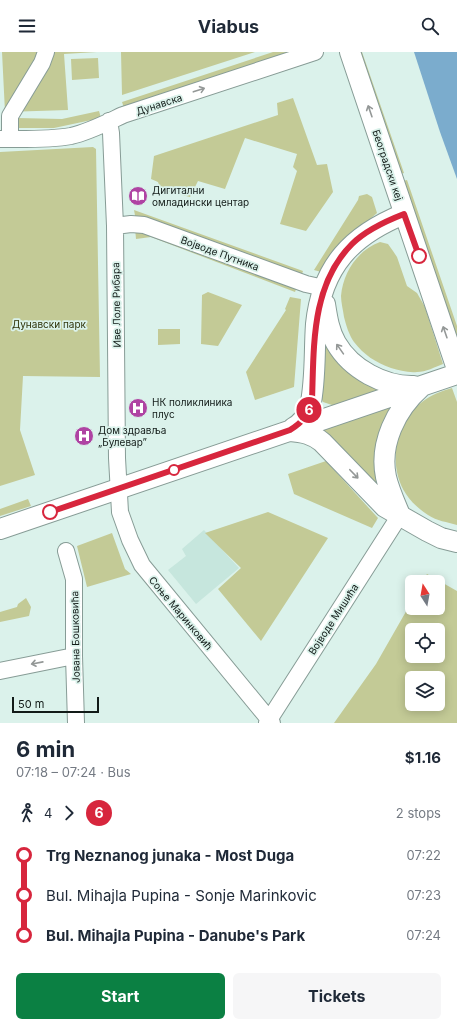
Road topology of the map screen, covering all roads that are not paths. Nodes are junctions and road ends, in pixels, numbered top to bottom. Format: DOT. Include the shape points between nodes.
graph roads {
  1 [pos="46,52"];
  2 [pos="315,52"];
  3 [pos="350,52"];
  4 [pos="109,121"];
  5 [pos="5,139"];
  6 [pos="404,214"];
  7 [pos="115,226"];
  8 [pos="324,288"];
  9 [pos="457,369"];
  10 [pos="457,374"];
  11 [pos="430,383"];
  12 [pos="290,430"];
  13 [pos="119,488"];
  14 [pos="400,515"];
  15 [pos="0,529"];
  16 [pos="457,542"];
  17 [pos="66,551"];
  18 [pos="74,656"];
  19 [pos="0,671"];
  20 [pos="269,722"];
  21 [pos="76,723"];
  1 -- 5 [label="street" via="10,116"];
  4 -- 2 [label="street, Дунавска, one-way"];
  6 -- 3 [label="main road, Београдски кеј, one-way"];
  4 -- 5 [label="street, Дунавска" via="71,136"];
  4 -- 7 [label="street, Иве Лоле Рибара" via="112,133"];
  6 -- 8 [label="main road" via="383,223 352,244 331,273"];
  9 -- 6 [label="main road, Београдски кеј, one-way"];
  7 -- 8 [label="street, Војводе Путника" via="144,225 306,284"];
  7 -- 13 [label="street, Иве Лоле Рибара"];
  11 -- 8 [label="main road, one-way" via="406,387 388,383 355,365 335,342 330,329"];
  8 -- 12 [label="main road" via="316,324 310,407 299,425"];
  10 -- 11 [label="main road"];
  11 -- 12 [label="main road"];
  11 -- 14 [label="main road" via="411,396 401,410 387,441 384,465 386,477"];
  12 -- 13 [label="main road"];
  12 -- 14 [label="main road, one-way" via="305,432 327,446 386,507"];
  13 -- 15 [label="main road"];
  13 -- 20 [label="street, Соње Маринковић" via="120,512 142,565"];
  14 -- 16 [label="main road" via="441,538"];
  14 -- 20 [label="street, Војводе Мишића"];
  17 -- 18 [label="street, Јована Бошковића" via="74,579"];
  18 -- 19 [label="street, one-way"];
  18 -- 21 [label="street, Јована Бошковића"];
}
